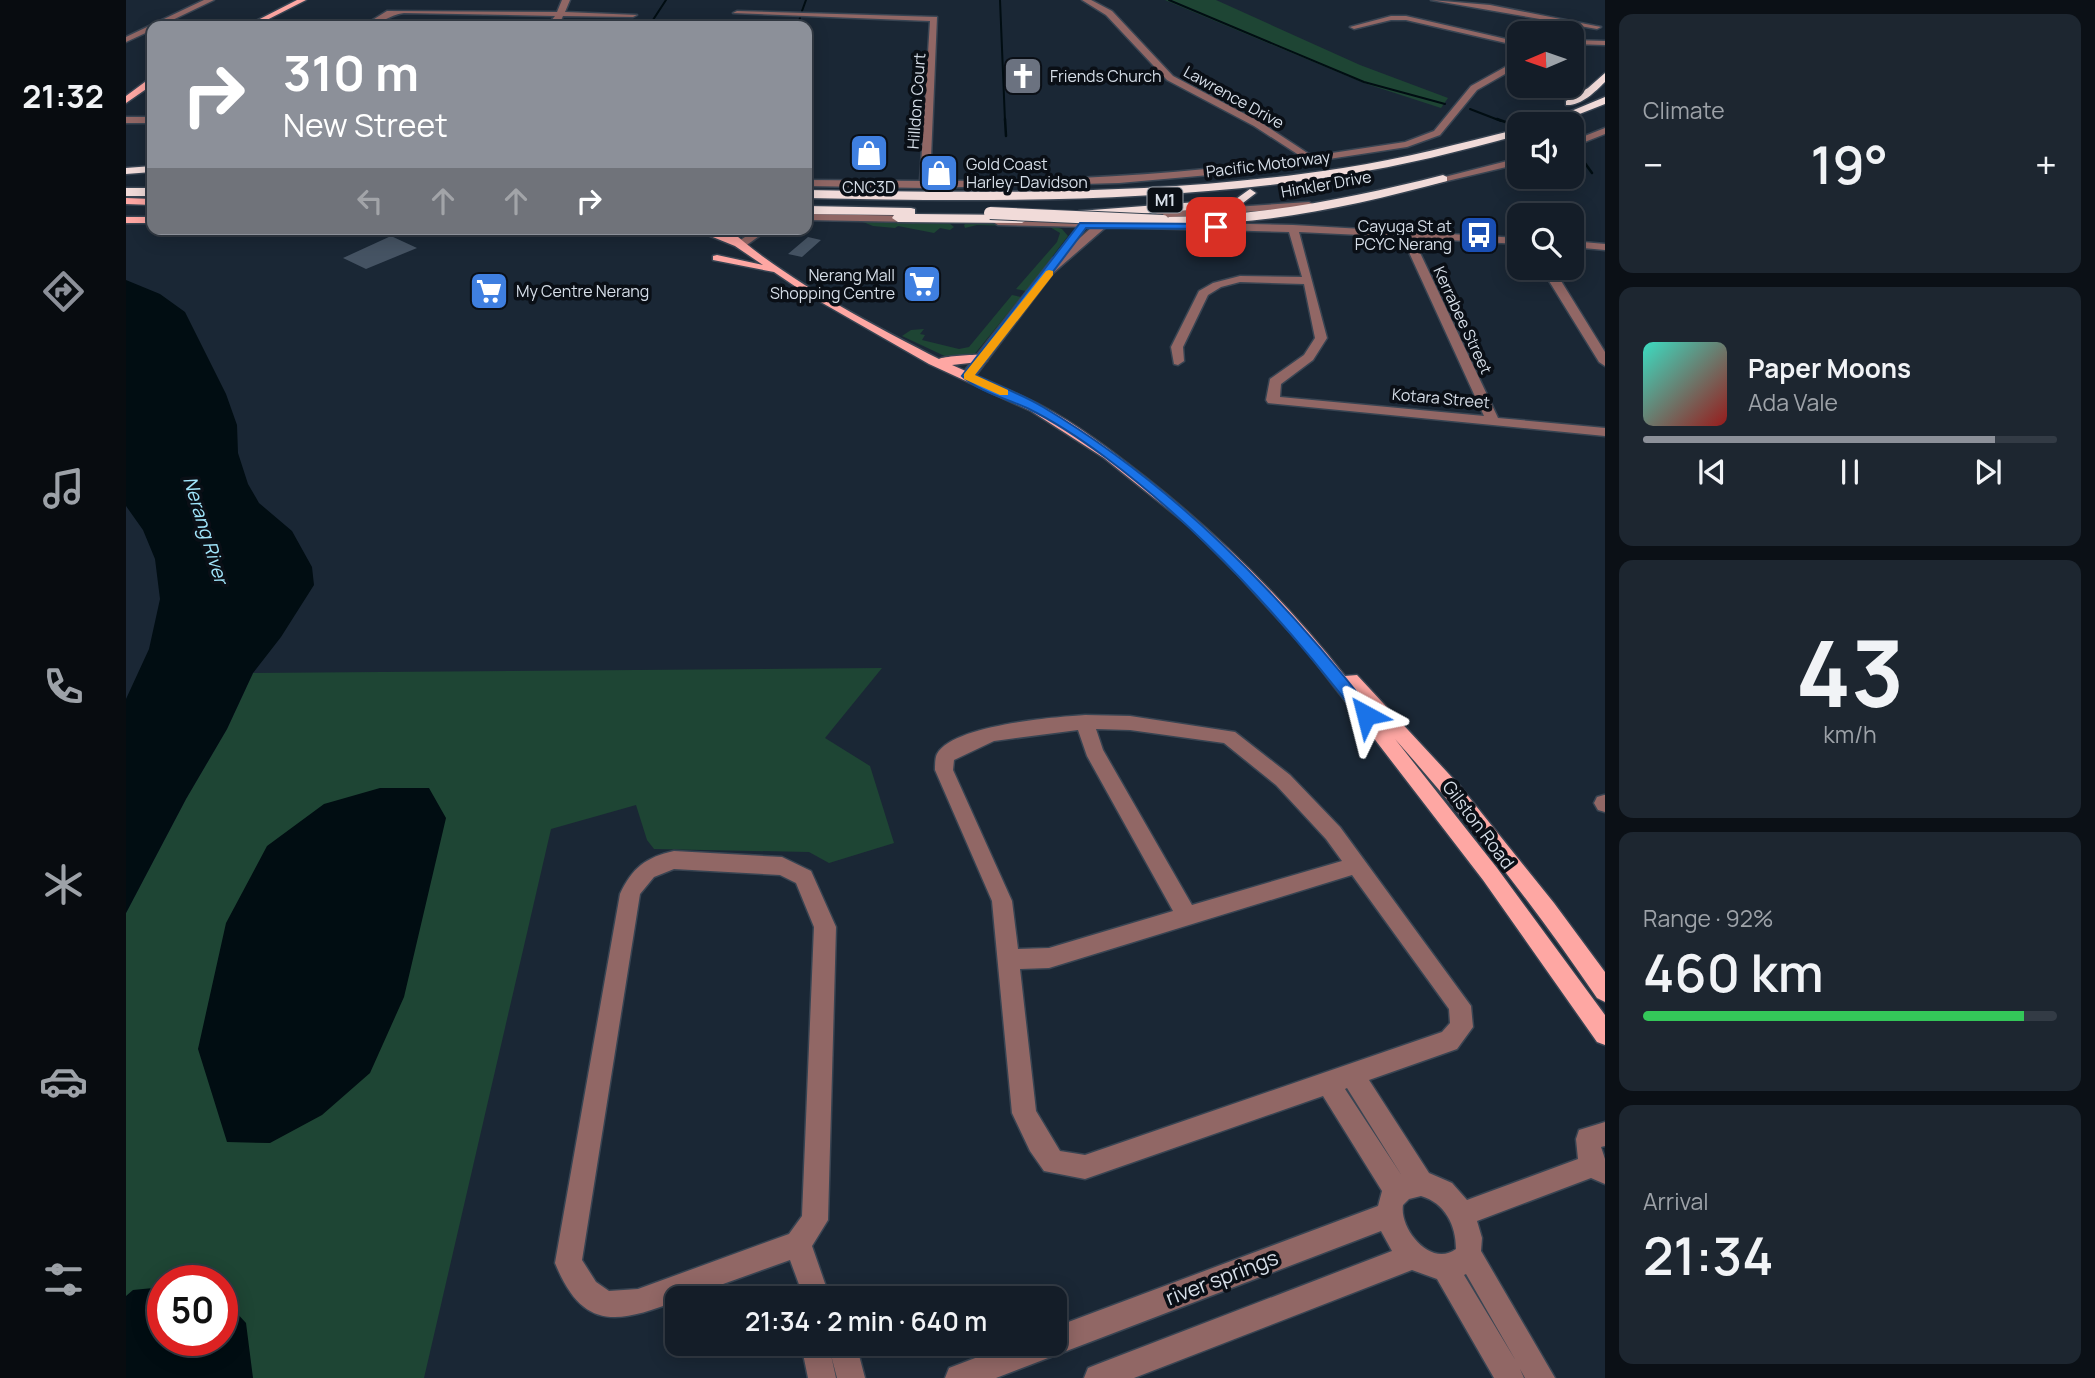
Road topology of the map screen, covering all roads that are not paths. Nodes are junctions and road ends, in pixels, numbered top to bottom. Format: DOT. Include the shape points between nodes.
graph roads {
  1 [pos="210,0"];
  2 [pos="302,0"];
  3 [pos="566,0"];
  4 [pos="1086,0"];
  5 [pos="1435,0"];
  6 [pos="741,4"];
  7 [pos="737,13"];
  8 [pos="561,14"];
  9 [pos="633,15"];
  10 [pos="166,21"];
  11 [pos="260,21"];
  12 [pos="375,21"];
  13 [pos="555,21"];
  14 [pos="733,21"];
  15 [pos="1557,21"];
  16 [pos="1354,27"];
  17 [pos="1601,27"];
  18 [pos="147,30"];
  19 [pos="1584,32"];
  20 [pos="1584,32"];
  21 [pos="126,40"];
  22 [pos="1584,40"];
  23 [pos="1507,41"];
  24 [pos="1605,43"];
  25 [pos="1507,69"];
  26 [pos="1605,76"];
  27 [pos="147,78"];
  28 [pos="147,85"];
  29 [pos="126,92"];
  30 [pos="126,100"];
  31 [pos="1605,100"];
  32 [pos="1571,112"];
  33 [pos="1578,112"];
  34 [pos="126,120"];
  35 [pos="147,120"];
  36 [pos="1605,131"];
  37 [pos="1507,135"];
  38 [pos="1605,140"];
  39 [pos="1584,141"];
  40 [pos="1584,144"];
  41 [pos="1507,147"];
  42 [pos="1311,159"];
  43 [pos="1507,164"];
  44 [pos="147,167"];
  45 [pos="126,172"];
  46 [pos="1443,179"];
  47 [pos="126,183"];
  48 [pos="812,183"];
  49 [pos="147,184"];
  50 [pos="925,185"];
  51 [pos="126,192"];
  52 [pos="147,192"];
  53 [pos="1250,193"];
  54 [pos="812,194"];
  55 [pos="126,201"];
  56 [pos="147,202"];
  57 [pos="812,203"];
  58 [pos="812,211"];
  59 [pos="812,217"];
  60 [pos="1136,217"];
  61 [pos="898,218"];
  62 [pos="126,220"];
  63 [pos="147,220"];
  64 [pos="1055,224"];
  65 [pos="1084,225"];
  66 [pos="1101,225"];
  67 [pos="1293,228"];
  68 [pos="1406,234"];
  69 [pos="706,235"];
  70 [pos="712,235"];
  71 [pos="729,235"];
  72 [pos="755,235"];
  73 [pos="1075,235"];
  74 [pos="1507,240"];
  75 [pos="740,245"];
  76 [pos="1584,245"];
  77 [pos="1605,247"];
  78 [pos="1052,270"];
  79 [pos="786,276"];
  80 [pos="1554,280"];
  81 [pos="1307,281"];
  82 [pos="844,311"];
  83 [pos="983,358"];
  84 [pos="945,360"];
  85 [pos="1178,361"];
  86 [pos="1605,362"];
  87 [pos="968,376"];
  88 [pos="1492,420"];
  89 [pos="1605,432"];
  90 [pos="1312,646"];
  91 [pos="1085,722"];
  92 [pos="1357,865"];
  93 [pos="1187,916"];
  94 [pos="1008,960"];
  95 [pos="1605,991"];
  96 [pos="1605,1034"];
  97 [pos="1352,1075"];
  98 [pos="1328,1083"];
  99 [pos="1605,1134"];
  100 [pos="1598,1169"];
  101 [pos="1402,1196"];
  102 [pos="1463,1214"];
  103 [pos="798,1244"];
  104 [pos="1414,1256"];
  105 [pos="1456,1260"];
  106 [pos="813,1286"];
  107 [pos="1067,1337"];
  108 [pos="817,1356"];
  109 [pos="845,1356"];
  110 [pos="1017,1356"];
  111 [pos="822,1378"];
  112 [pos="851,1378"];
  113 [pos="959,1378"];
  114 [pos="1098,1378"];
  115 [pos="1510,1378"];
  116 [pos="1541,1378"];
  1 -- 10 [label="street"];
  2 -- 11 [label="main road"];
  3 -- 8 [label="street"];
  4 -- 42 [label="street, Lawrence Drive" via="1109,13 1170,78"];
  5 -- 15 [label="street"];
  6 -- 7 [label="street"];
  7 -- 14 [label="street"];
  7 -- 50 [label="street, Hilldon Court" via="935,20"];
  8 -- 9 [label="street"];
  8 -- 12 [label="street" via="404,10"];
  8 -- 13 [label="street"];
  16 -- 23 [label="street" via="1406,18"];
  17 -- 19 [label="street"];
  18 -- 21 [label="street"];
  20 -- 24 [label="street"];
  22 -- 24 [label="street"];
  25 -- 42 [label="street" via="1480,83 1443,128 1429,137"];
  26 -- 32 [label="highway" via="1566,106"];
  27 -- 29 [label="main road"];
  28 -- 30 [label="main road"];
  31 -- 33 [label="highway"];
  34 -- 35 [label="street"];
  36 -- 39 [label="street"];
  37 -- 54 [label="highway, Pacific Motorway / M1" via="1376,166 1211,187 1057,196"];
  38 -- 40 [label="street"];
  41 -- 53 [label="highway, Pacific Motorway / M1" via="1416,169"];
  42 -- 50 [label="street" via="1130,179"];
  43 -- 46 [label="street, Hinkler Drive"];
  44 -- 45 [label="highway"];
  46 -- 58 [label="highway, bridge" via="1313,210 1234,219"];
  46 -- 60 [label="street, Hinkler Drive" via="1295,206"];
  47 -- 49 [label="highway"];
  48 -- 50 [label="street"];
  51 -- 52 [label="highway"];
  53 -- 57 [label="highway, Pacific Motorway / M1" via="1032,205"];
  53 -- 61 [label="highway" via="1239,202 1043,218"];
  55 -- 56 [label="main road"];
  59 -- 61 [label="street"];
  60 -- 65 [label="street, Hinkler Drive" via="1101,218"];
  60 -- 66 [label="street, Hinkler Drive"];
  61 -- 64 [label="street"];
  62 -- 63 [label="main road"];
  64 -- 65 [label="street"];
  64 -- 73 [label="street"];
  65 -- 66 [label="street"];
  65 -- 73 [label="street"];
  66 -- 67 [label="street"];
  66 -- 78 [label="street"];
  67 -- 68 [label="street"];
  67 -- 81 [label="street"];
  68 -- 74 [label="street"];
  68 -- 88 [label="street, Kerrabee Street"];
  69 -- 79 [label="main road" via="716,247 714,260"];
  70 -- 75 [label="main road"];
  71 -- 75 [label="main road"];
  72 -- 75 [label="street"];
  73 -- 78 [label="street"];
  75 -- 79 [label="main road, Gilston Road"];
  76 -- 77 [label="street"];
  78 -- 83 [label="street"];
  79 -- 82 [label="main road, Gilston Road"];
  80 -- 86 [label="street"];
  81 -- 85 [label="street" via="1240,279 1203,293 1177,347"];
  81 -- 88 [label="street, Kotara Street" via="1321,339 1275,382 1273,400"];
  82 -- 84 [label="main road, Gilston Road"];
  82 -- 87 [label="main road, Gilston Road"];
  83 -- 84 [label="main road"];
  83 -- 87 [label="street"];
  84 -- 87 [label="main road, Gilston Road"];
  87 -- 90 [label="main road, Gilston Road" via="1036,408 1109,454 1194,523"];
  88 -- 89 [label="street, Kotara Street"];
  90 -- 95 [label="main road, Gilston Road" via="1422,754"];
  90 -- 96 [label="main road, Gilston Road" via="1490,874"];
  91 -- 92 [label="street" via="1130,723 1228,737 1283,780"];
  91 -- 93 [label="street" via="1094,751"];
  91 -- 94 [label="street" via="1023,727 961,744 945,757 944,770 1002,901"];
  92 -- 93 [label="street"];
  92 -- 97 [label="street" via="1460,1006 1462,1027 1449,1041"];
  93 -- 94 [label="street" via="1049,958"];
  94 -- 98 [label="street" via="1024,1113 1053,1162 1085,1167"];
  97 -- 98 [label="street"];
  97 -- 101 [label="street"];
  98 -- 101 [label="street"];
  99 -- 100 [label="street" via="1588,1139"];
  100 -- 102 [label="street"];
  101 -- 102 [label="street" via="1448,1196"];
  101 -- 104 [label="street" via="1393,1230"];
  101 -- 107 [label="street, river springs"];
  102 -- 105 [label="street" via="1470,1242"];
  103 -- 103 [label="street" via="815,1220 825,927 804,877 782,866 660,862 638,876 630,894 568,1263 587,1291 605,1305 638,1301"];
  103 -- 106 [label="street"];
  104 -- 105 [label="street" via="1431,1265"];
  104 -- 114 [label="street"];
  105 -- 115 [label="street"];
  105 -- 116 [label="street"];
  108 -- 111 [label="street"];
  109 -- 112 [label="street"];
  110 -- 113 [label="street"];
}
